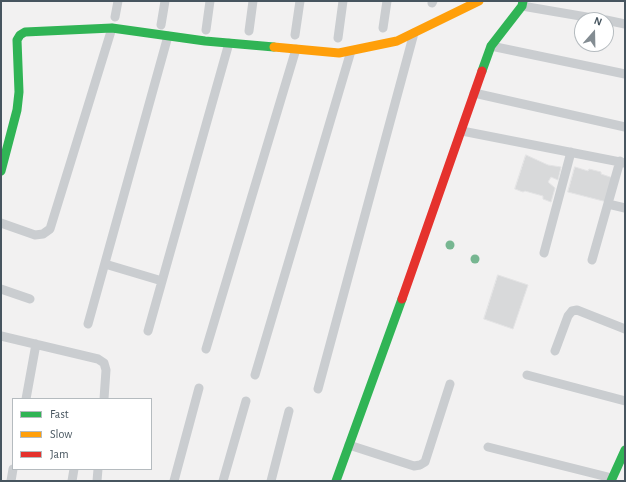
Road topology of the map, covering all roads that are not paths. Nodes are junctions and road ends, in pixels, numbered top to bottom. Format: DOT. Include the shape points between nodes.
graph roads {
  1 [pos="118,1"];
  2 [pos="165,1"];
  3 [pos="210,1"];
  4 [pos="253,1"];
  5 [pos="300,1"];
  6 [pos="343,1"];
  7 [pos="387,1"];
  8 [pos="478,1"];
  9 [pos="523,3"];
  10 [pos="574,14"];
  11 [pos="115,17"];
  12 [pos="614,22"];
  13 [pos="625,24"];
  14 [pos="162,25"];
  15 [pos="112,28"];
  16 [pos="383,28"];
  17 [pos="206,30"];
  18 [pos="249,31"];
  19 [pos="414,33"];
  20 [pos="168,36"];
  21 [pos="295,36"];
  22 [pos="338,38"];
  23 [pos="229,43"];
  24 [pos="490,46"];
  25 [pos="296,49"];
  26 [pos="351,51"];
  27 [pos="625,74"];
  28 [pos="474,93"];
  29 [pos="625,127"];
  30 [pos="462,131"];
  31 [pos="571,152"];
  32 [pos="622,162"];
  33 [pos="1,170"];
  34 [pos="608,204"];
  35 [pos="625,208"];
  36 [pos="1,223"];
  37 [pos="544,254"];
  38 [pos="592,260"];
  39 [pos="105,264"];
  40 [pos="162,282"];
  41 [pos="1,289"];
  42 [pos="30,299"];
  43 [pos="88,324"];
  44 [pos="625,329"];
  45 [pos="148,331"];
  46 [pos="1,336"];
  47 [pos="36,344"];
  48 [pos="206,349"];
  49 [pos="555,351"];
  50 [pos="255,375"];
  51 [pos="527,375"];
  52 [pos="450,384"];
  53 [pos="199,388"];
  54 [pos="318,389"];
  55 [pos="26,398"];
  56 [pos="104,398"];
  57 [pos="246,401"];
  58 [pos="625,401"];
  59 [pos="289,411"];
  60 [pos="349,445"];
  61 [pos="488,447"];
  62 [pos="625,450"];
  63 [pos="14,470"];
  64 [pos="74,470"];
  65 [pos="98,470"];
  66 [pos="611,479"];
  67 [pos="11,481"];
  68 [pos="72,481"];
  69 [pos="97,481"];
  70 [pos="174,481"];
  71 [pos="223,481"];
  72 [pos="271,481"];
  73 [pos="336,481"];
  1 -- 11 [label="street"];
  2 -- 14 [label="street"];
  3 -- 17 [label="street"];
  4 -- 18 [label="street"];
  5 -- 21 [label="street"];
  6 -- 22 [label="street"];
  7 -- 16 [label="street"];
  8 -- 19 [label="street"];
  9 -- 10 [label="street"];
  9 -- 24 [label="street"];
  12 -- 13 [label="street"];
  15 -- 20 [label="street"];
  15 -- 33 [label="street" via="25,32 20,35 17,40 17,110"];
  15 -- 36 [label="street" via="50,229 36,235"];
  19 -- 26 [label="street" via="397,41"];
  19 -- 54 [label="street"];
  20 -- 23 [label="street"];
  20 -- 39 [label="street"];
  23 -- 25 [label="street"];
  23 -- 40 [label="street"];
  24 -- 27 [label="street"];
  24 -- 28 [label="street"];
  25 -- 26 [label="street" via="339,53"];
  25 -- 48 [label="street"];
  26 -- 50 [label="street"];
  28 -- 29 [label="street"];
  28 -- 30 [label="street"];
  30 -- 31 [label="street"];
  30 -- 60 [label="street"];
  31 -- 32 [label="street"];
  31 -- 37 [label="street"];
  32 -- 34 [label="street"];
  34 -- 35 [label="street"];
  34 -- 38 [label="street"];
  39 -- 40 [label="street"];
  39 -- 43 [label="street"];
  40 -- 45 [label="street"];
  41 -- 42 [label="street"];
  44 -- 49 [label="street" via="577,310 568,316"];
  46 -- 47 [label="street"];
  47 -- 55 [label="street"];
  47 -- 56 [label="street" via="98,359 104,363"];
  51 -- 58 [label="street"];
  52 -- 60 [label="street" via="425,462 414,466"];
  53 -- 70 [label="street"];
  57 -- 71 [label="street"];
  59 -- 72 [label="street"];
  60 -- 73 [label="street"];
  61 -- 66 [label="street"];
  62 -- 66 [label="street"];
  63 -- 67 [label="street"];
  64 -- 68 [label="street"];
  65 -- 69 [label="street"];
}
